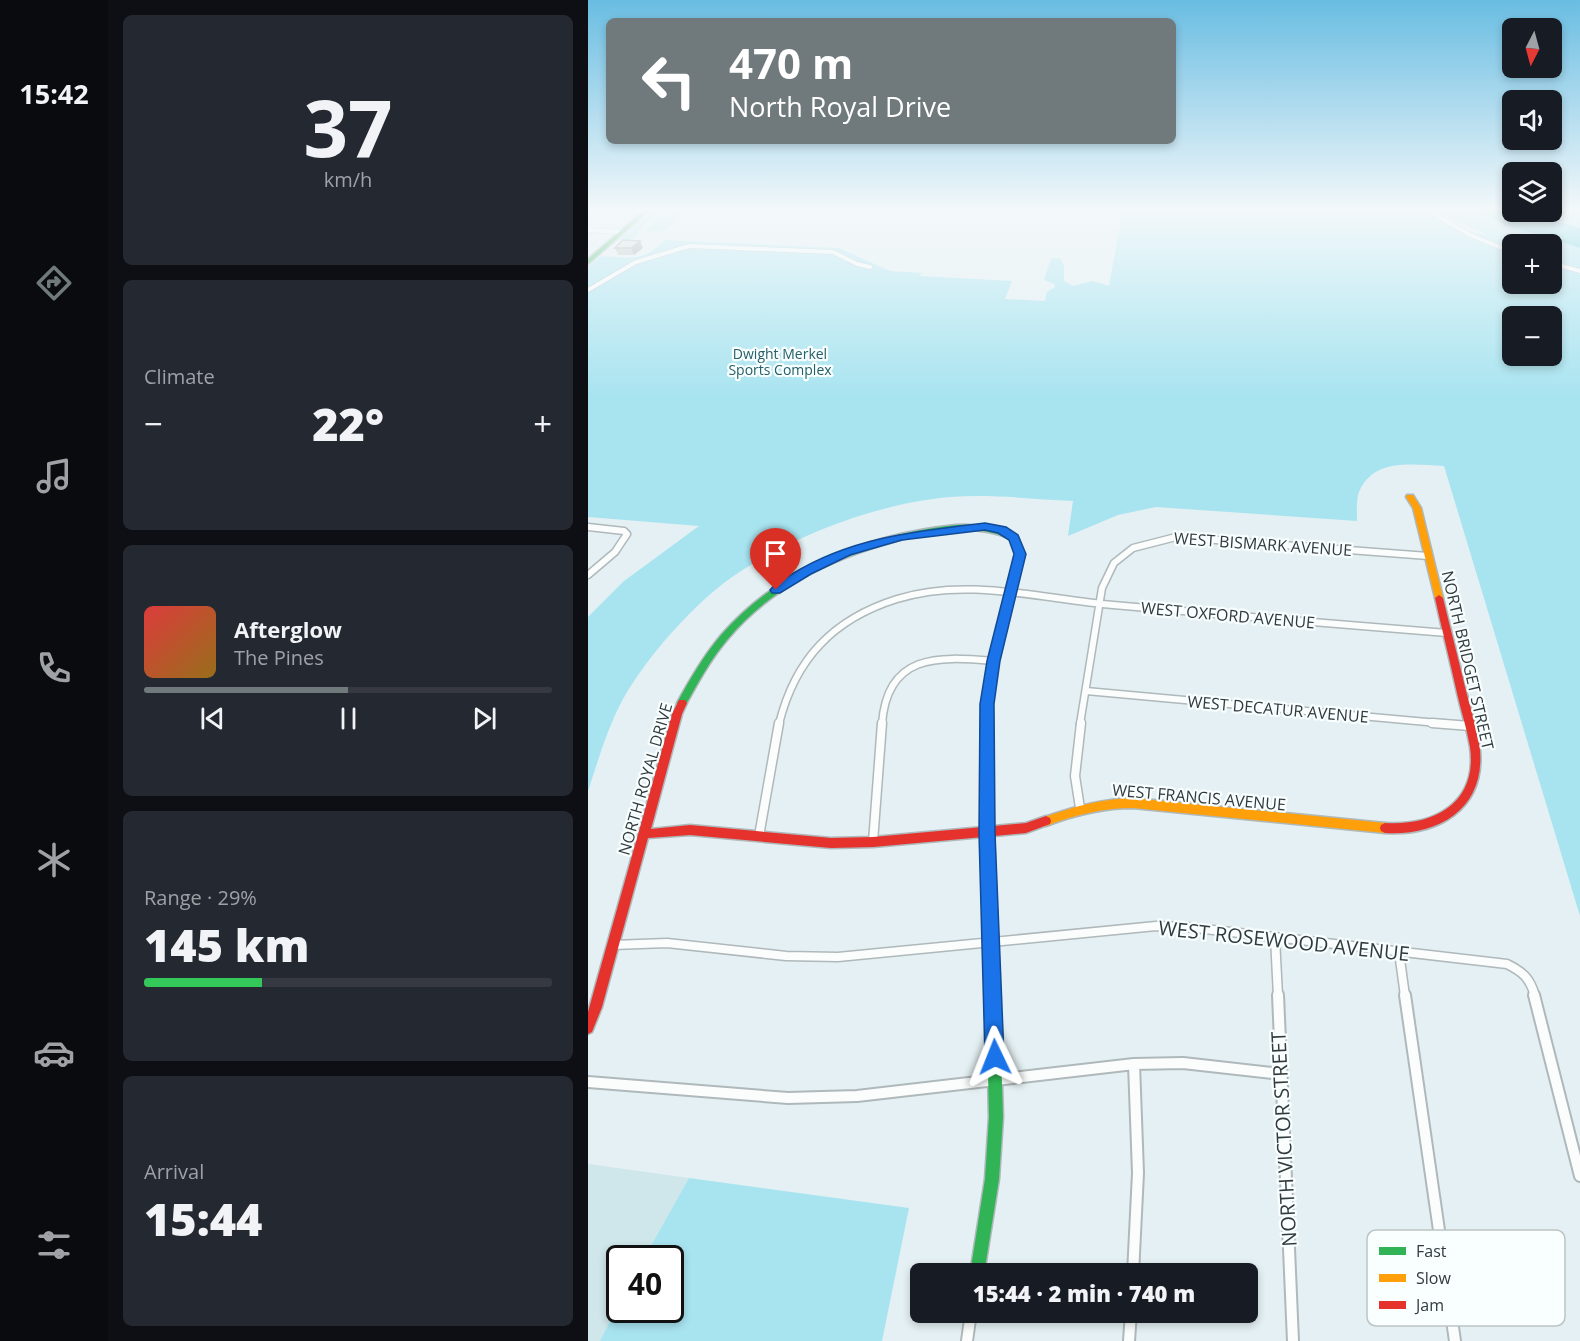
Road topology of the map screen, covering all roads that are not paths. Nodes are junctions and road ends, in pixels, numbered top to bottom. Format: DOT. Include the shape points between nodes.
graph roads {
  1 [pos="618,271"];
  2 [pos="588,290"];
  3 [pos="1410,497"];
  4 [pos="588,527"];
  5 [pos="1428,556"];
  6 [pos="588,575"];
  7 [pos="1010,593"];
  8 [pos="1098,604"];
  9 [pos="1447,633"];
  10 [pos="993,661"];
  11 [pos="1086,692"];
  12 [pos="1470,726"];
  13 [pos="1462,803"];
  14 [pos="1080,808"];
  15 [pos="987,833"];
  16 [pos="644,834"];
  17 [pos="759,836"];
  18 [pos="873,842"];
  19 [pos="1275,938"];
  20 [pos="992,943"];
  21 [pos="613,945"];
  22 [pos="1399,952"];
  23 [pos="588,1028"];
  24 [pos="1134,1064"];
  25 [pos="1281,1074"];
  26 [pos="995,1080"];
  27 [pos="588,1082"];
  28 [pos="1580,1176"];
  29 [pos="1439,1230"];
  30 [pos="979,1263"];
  31 [pos="1134,1263"];
  32 [pos="969,1323"];
  33 [pos="1130,1323"];
  34 [pos="1453,1326"];
  35 [pos="967,1341"];
  36 [pos="1129,1341"];
  37 [pos="1293,1341"];
  38 [pos="1455,1341"];
  1 -- 2 [label="street"];
  3 -- 5 [label="street, NORTH BRIDGET STREET" via="1417,508"];
  4 -- 6 [label="street" via="627,534 615,552"];
  5 -- 8 [label="street, WEST BISMARK AVENUE" via="1197,538 1156,540 1138,545 1109,568"];
  5 -- 9 [label="street, NORTH BRIDGET STREET"];
  7 -- 8 [label="street, WEST OXFORD AVENUE"];
  7 -- 10 [label="street"];
  7 -- 16 [label="street, NORTH ROYAL DRIVE" via="1020,554 1014,537 1002,530 971,526 902,536 846,552 788,582 744,615 709,654 677,714"];
  7 -- 17 [label="street, WEST OXFORD AVENUE" via="962,590 906,596 848,621 825,639 795,676 783,705"];
  8 -- 9 [label="street, WEST OXFORD AVENUE"];
  8 -- 11 [label="street, WEST BISMARK AVENUE"];
  9 -- 12 [label="street, NORTH BRIDGET STREET"];
  10 -- 15 [label="street" via="986,718"];
  10 -- 18 [label="street" via="933,658 910,666 895,678 883,707"];
  11 -- 12 [label="street, WEST DECATUR AVENUE"];
  11 -- 14 [label="street, WEST BISMARK AVENUE" via="1075,776"];
  12 -- 13 [label="street, NORTH BRIDGET STREET" via="1477,768 1473,787"];
  13 -- 14 [label="street, WEST FRANCIS AVENUE" via="1443,818 1419,827 1390,829 1133,803"];
  14 -- 15 [label="street, WEST FRANCIS AVENUE" via="1026,828"];
  15 -- 18 [label="street, WEST FRANCIS AVENUE"];
  15 -- 20 [label="street"];
  16 -- 17 [label="street, WEST FRANCIS AVENUE" via="690,830"];
  16 -- 21 [label="street, NORTH ROYAL DRIVE"];
  17 -- 18 [label="street, WEST FRANCIS AVENUE" via="831,843"];
  19 -- 20 [label="street, WEST ROSEWOOD AVENUE" via="1156,926"];
  19 -- 22 [label="street, WEST ROSEWOOD AVENUE"];
  19 -- 25 [label="street, NORTH VICTOR STREET"];
  20 -- 21 [label="street, WEST ROSEWOOD AVENUE" via="838,957 786,956 667,943"];
  20 -- 26 [label="street"];
  21 -- 23 [label="street, NORTH ROYAL DRIVE"];
  22 -- 28 [label="street, WEST ROSEWOOD AVENUE" via="1508,964 1524,972 1532,984"];
  22 -- 29 [label="street"];
  24 -- 25 [label="street" via="1183,1063"];
  24 -- 26 [label="street"];
  24 -- 31 [label="street" via="1138,1173"];
  25 -- 37 [label="street, NORTH VICTOR STREET"];
  26 -- 27 [label="street" via="857,1096 788,1098"];
  26 -- 30 [label="street" via="992,1179"];
  32 -- 35 [label="street"];
  33 -- 36 [label="street"];
  34 -- 38 [label="street"];
}
